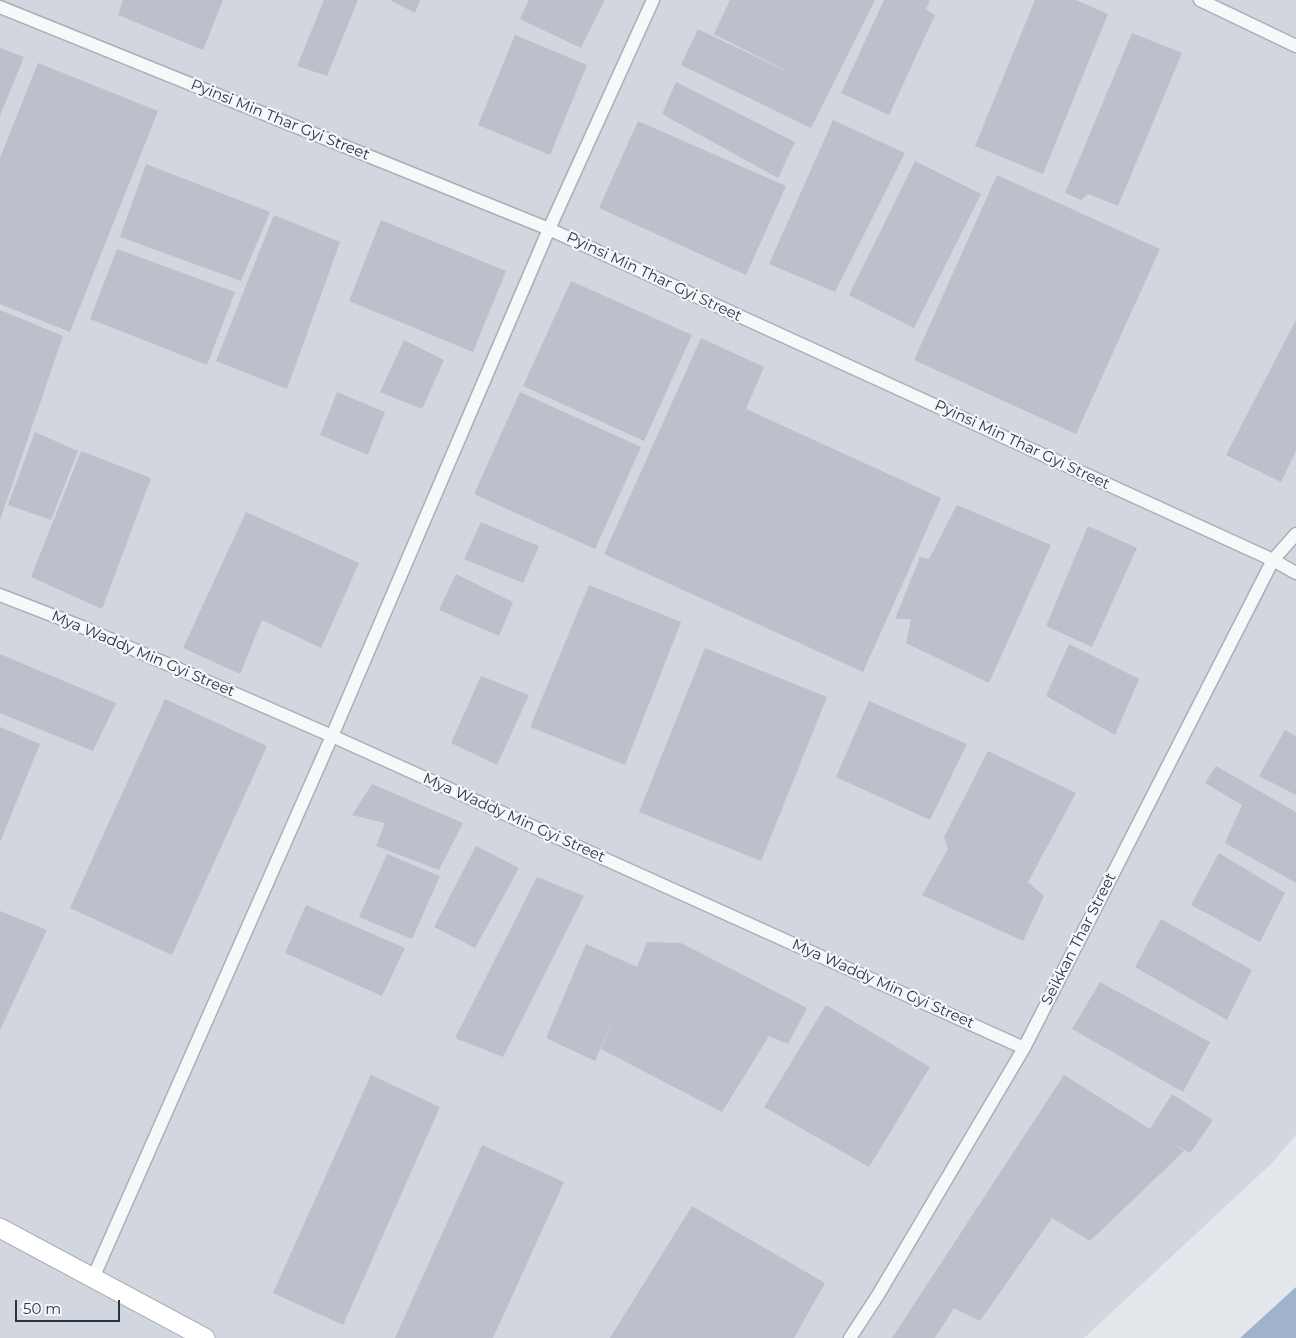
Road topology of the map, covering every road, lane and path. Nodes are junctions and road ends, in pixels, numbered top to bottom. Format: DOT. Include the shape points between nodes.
graph roads {
  1 [pos="653,0"];
  2 [pos="1200,0"];
  3 [pos="0,7"];
  4 [pos="1296,46"];
  5 [pos="549,229"];
  6 [pos="1296,534"];
  7 [pos="1272,560"];
  8 [pos="1296,573"];
  9 [pos="0,595"];
  10 [pos="332,736"];
  11 [pos="1024,1048"];
  12 [pos="0,1228"];
  13 [pos="93,1278"];
  14 [pos="205,1338"];
  15 [pos="850,1338"];
  1 -- 5 [label="street"];
  2 -- 4 [label="street"];
  3 -- 5 [label="street, Pyinsi Min Thar Gyi Street"];
  5 -- 7 [label="street, Pyinsi Min Thar Gyi Street"];
  5 -- 10 [label="street"];
  6 -- 7 [label="street, Seikkan Thar Street"];
  7 -- 8 [label="street, Pyinsi Min Thar Gyi Street"];
  7 -- 11 [label="street, Seikkan Thar Street"];
  9 -- 10 [label="street, Mya Waddy Min Gyi Street" via="80,626"];
  10 -- 11 [label="street, Mya Waddy Min Gyi Street"];
  10 -- 13 [label="street"];
  11 -- 15 [label="street, Seikkan Thar Street"];
  12 -- 13 [label="street"];
  13 -- 14 [label="street"];
}
